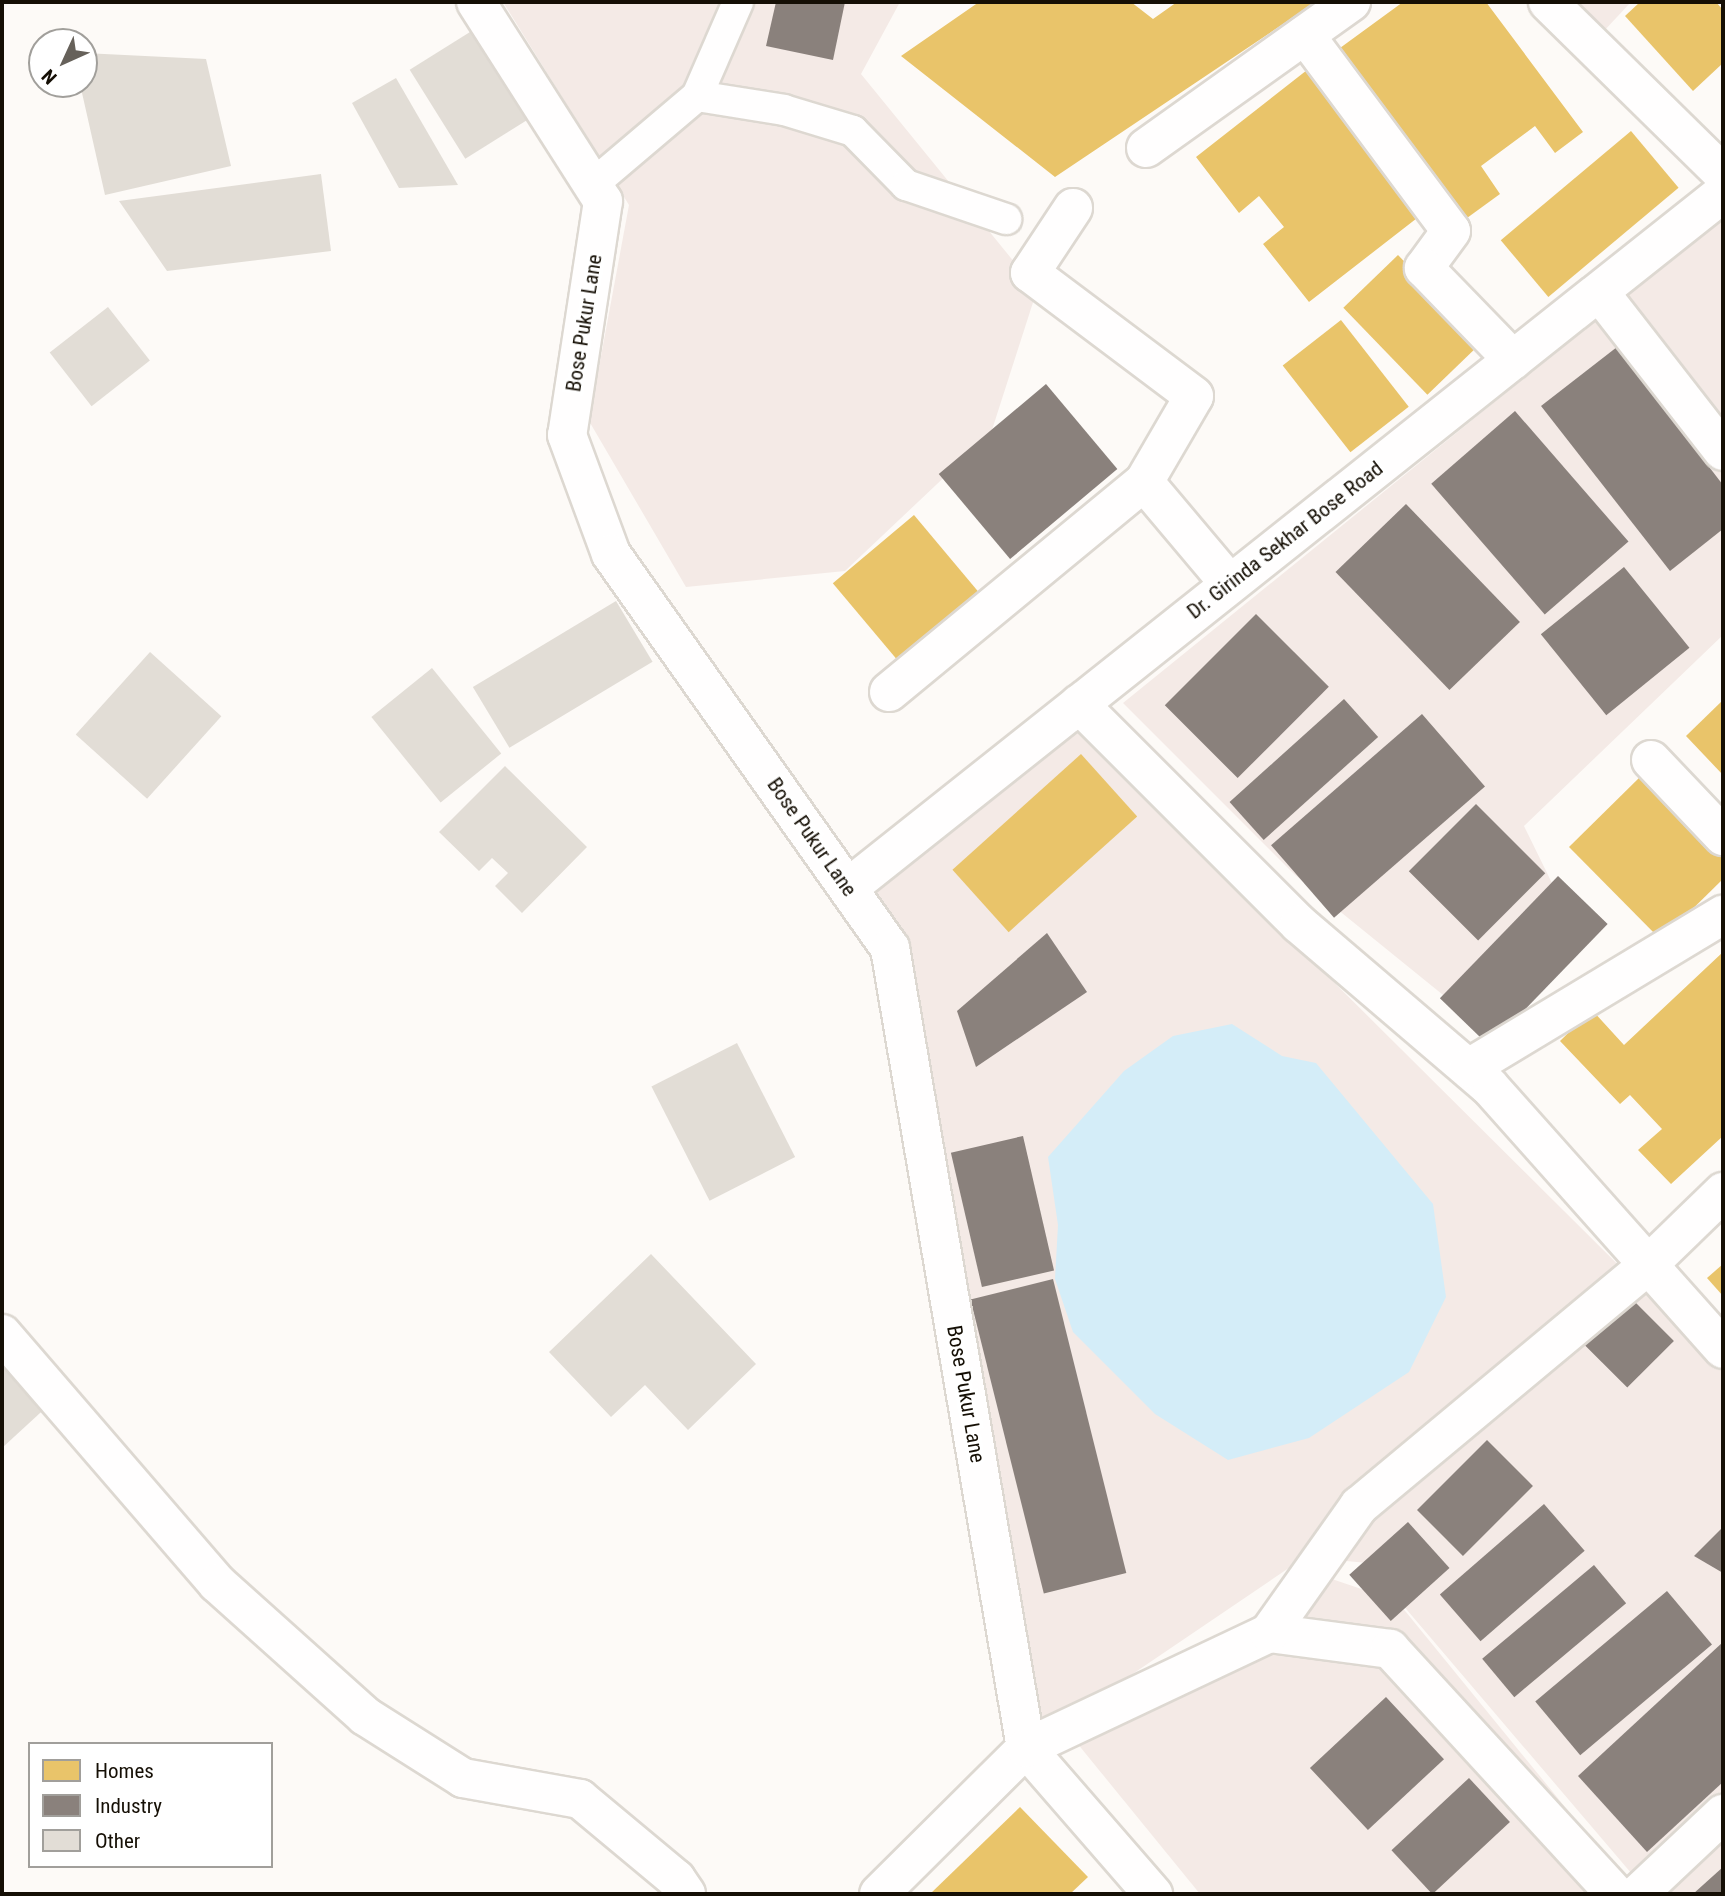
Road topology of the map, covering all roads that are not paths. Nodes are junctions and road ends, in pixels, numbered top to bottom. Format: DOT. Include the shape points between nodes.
graph roads {
  1 [pos="476,2"];
  2 [pos="738,2"];
  3 [pos="1351,2"];
  4 [pos="1548,2"];
  5 [pos="1305,35"];
  6 [pos="697,96"];
  7 [pos="1146,148"];
  8 [pos="592,184"];
  9 [pos="1721,197"];
  10 [pos="1073,208"];
  11 [pos="1006,219"];
  12 [pos="1600,293"];
  13 [pos="1513,360"];
  14 [pos="1723,452"];
  15 [pos="1144,482"];
  16 [pos="1230,584"];
  17 [pos="889,692"];
  18 [pos="1079,704"];
  19 [pos="1651,760"];
  20 [pos="1723,836"];
  21 [pos="848,888"];
  22 [pos="1723,915"];
  23 [pos="1469,1068"];
  24 [pos="1723,1192"];
  25 [pos="1648,1265"];
  26 [pos="2,1334"];
  27 [pos="1723,1349"];
  28 [pos="1269,1633"];
  29 [pos="1027,1748"];
  30 [pos="1723,1814"];
  31 [pos="686,1894"];
  32 [pos="878,1894"];
  33 [pos="1153,1894"];
  34 [pos="1615,1894"];
  35 [pos="1638,1894"];
  1 -- 8 [label="street, Bose Pukur Lane"];
  2 -- 6 [label="lane"];
  3 -- 5 [label="street"];
  4 -- 9 [label="street"];
  5 -- 7 [label="street"];
  5 -- 13 [label="street" via="1451,230 1424,268"];
  6 -- 8 [label="lane"];
  6 -- 11 [label="lane" via="784,110 853,131 906,186"];
  8 -- 21 [label="street, Bose Pukur Lane" via="603,201 566,435 611,554"];
  9 -- 12 [label="street, Dr. Girinda Sekhar Bose Road"];
  10 -- 15 [label="street" via="1030,273 1194,396"];
  12 -- 13 [label="street, Dr. Girinda Sekhar Bose Road"];
  12 -- 14 [label="street"];
  13 -- 16 [label="street, Dr. Girinda Sekhar Bose Road"];
  15 -- 16 [label="street"];
  15 -- 17 [label="street"];
  16 -- 18 [label="street, Dr. Girinda Sekhar Bose Road"];
  18 -- 21 [label="street, Dr. Girinda Sekhar Bose Road"];
  18 -- 23 [label="street" via="1299,924"];
  19 -- 20 [label="street"];
  21 -- 29 [label="street, Bose Pukur Lane" via="890,948"];
  22 -- 23 [label="street"];
  23 -- 25 [label="street"];
  24 -- 25 [label="street"];
  25 -- 27 [label="street"];
  25 -- 28 [label="street" via="1359,1506"];
  26 -- 31 [label="street" via="217,1583 365,1716 463,1778 580,1799 676,1879"];
  28 -- 29 [label="street"];
  28 -- 34 [label="street" via="1391,1649"];
  29 -- 32 [label="street"];
  29 -- 33 [label="street"];
  30 -- 35 [label="street"];
}
